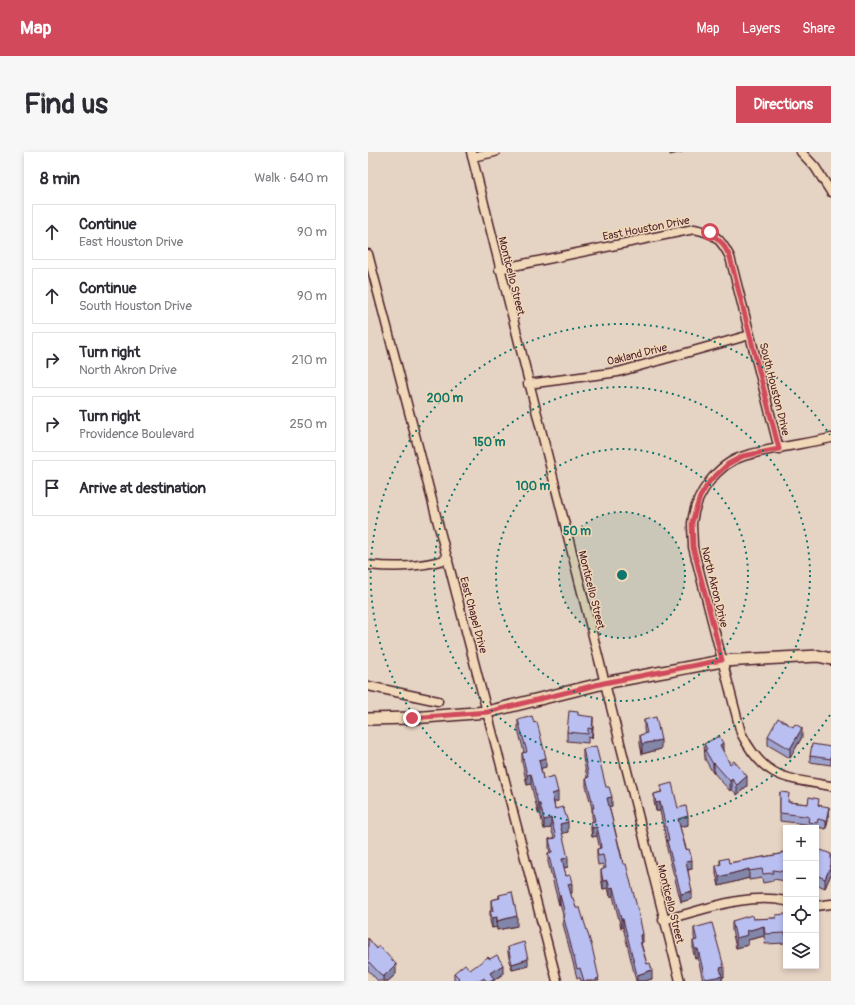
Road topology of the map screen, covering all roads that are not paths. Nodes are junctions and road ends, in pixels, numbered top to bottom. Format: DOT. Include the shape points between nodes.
graph roads {
  1 [pos="495,152"];
  2 [pos="801,152"];
  3 [pos="471,155"];
  4 [pos="831,192"];
  5 [pos="368,254"];
  6 [pos="499,269"];
  7 [pos="750,335"];
  8 [pos="528,384"];
  9 [pos="831,438"];
  10 [pos="779,449"];
  11 [pos="448,558"];
  12 [pos="368,565"];
  13 [pos="722,660"];
  14 [pos="831,660"];
  15 [pos="604,683"];
  16 [pos="368,686"];
  17 [pos="438,701"];
  18 [pos="488,712"];
  19 [pos="368,719"];
  20 [pos="831,786"];
  21 [pos="783,900"];
  22 [pos="831,904"];
  23 [pos="819,906"];
  24 [pos="663,920"];
  25 [pos="557,981"];
  26 [pos="680,981"];
  1 -- 3 [label="street"];
  2 -- 4 [label="street" via="815,167"];
  3 -- 6 [label="street, Monticello Street"];
  5 -- 11 [label="street, East Chapel Drive"];
  6 -- 7 [label="street, East Houston Drive" via="694,229 710,232 723,244 730,257"];
  6 -- 8 [label="street, Monticello Street"];
  7 -- 8 [label="street, Oakland Drive" via="618,372"];
  7 -- 10 [label="street, South Houston Drive"];
  8 -- 15 [label="street, Monticello Street"];
  9 -- 10 [label="street, North Akron Drive"];
  10 -- 13 [label="street, North Akron Drive" via="743,456 728,464 709,482 700,497 692,522 693,547"];
  11 -- 12 [label="street" via="421,566"];
  11 -- 18 [label="street, East Chapel Drive"];
  13 -- 14 [label="main road" via="818,656"];
  13 -- 15 [label="main road"];
  13 -- 20 [label="street, North Akron Drive" via="741,733 751,752 767,768 785,778"];
  15 -- 18 [label="main road"];
  15 -- 24 [label="street, Monticello Street"];
  16 -- 17 [label="street"];
  18 -- 19 [label="main road"];
  18 -- 25 [label="street, East Chapel Drive"];
  21 -- 24 [label="street" via="744,900"];
  22 -- 23 [label="street"];
  24 -- 26 [label="street, Monticello Street"];
}
